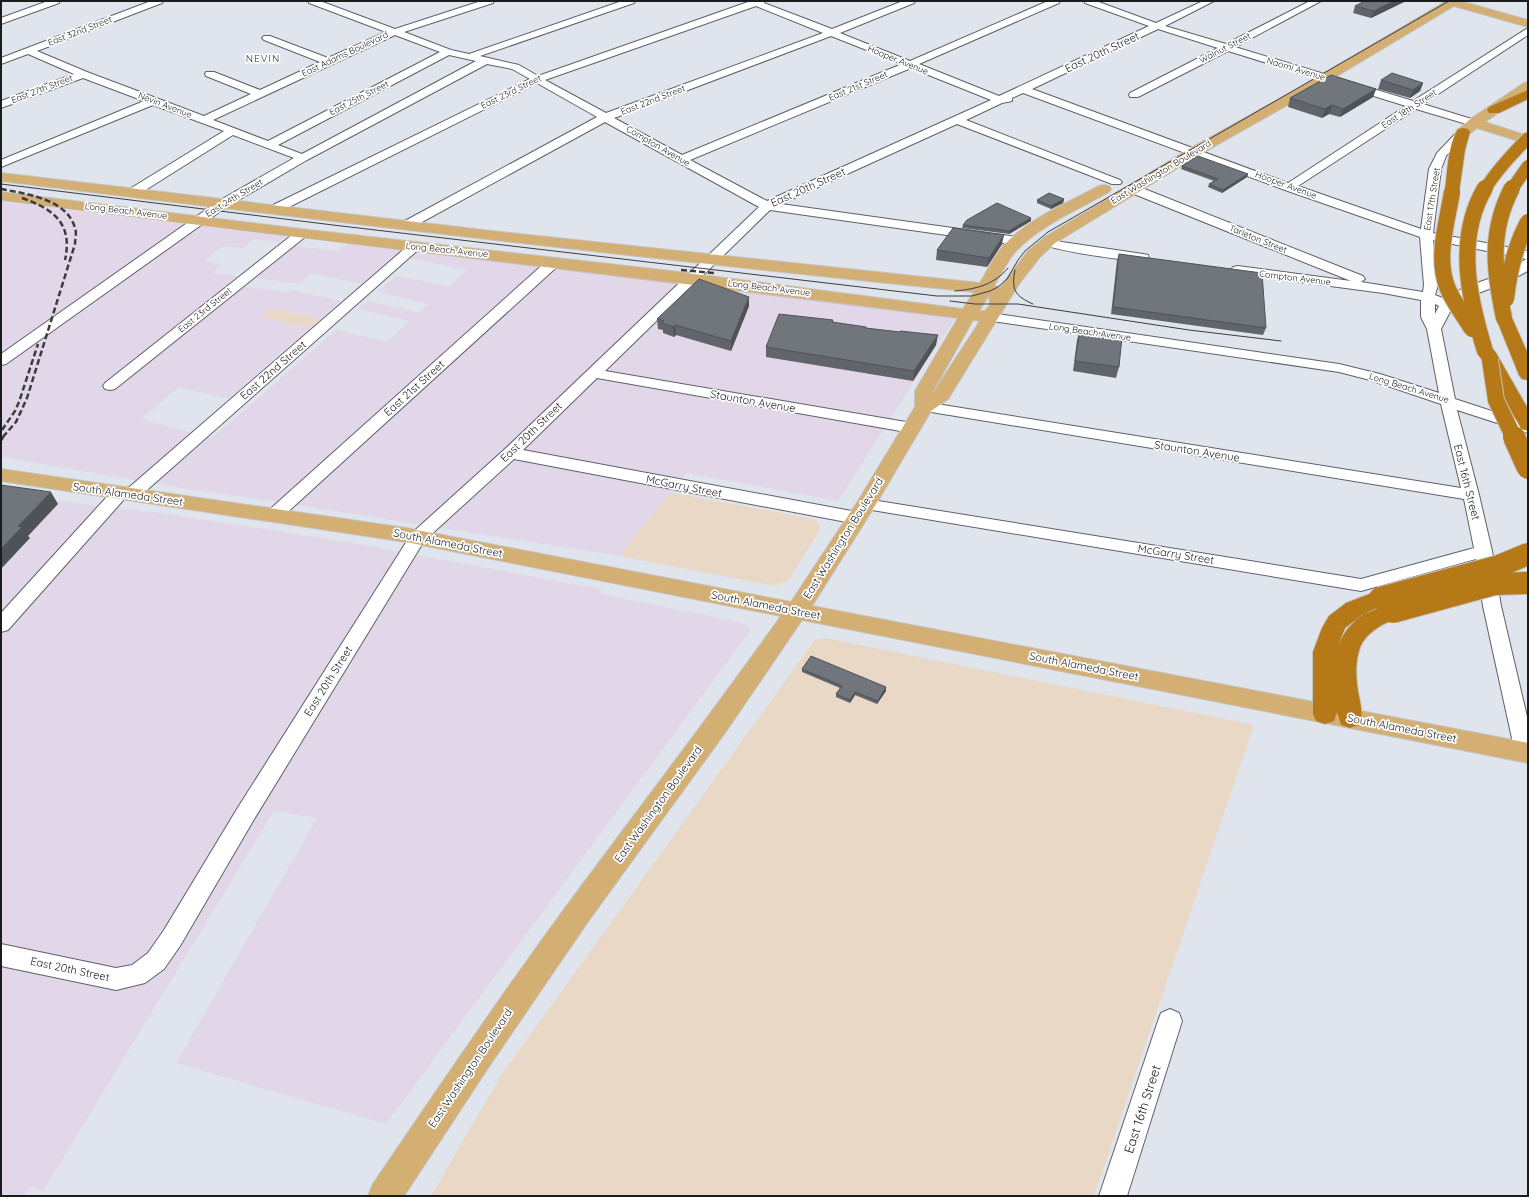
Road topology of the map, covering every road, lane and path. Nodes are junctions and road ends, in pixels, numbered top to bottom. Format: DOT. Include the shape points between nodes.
graph roads {
  1 [pos="56,1"];
  2 [pos="159,1"];
  3 [pos="312,1"];
  4 [pos="490,1"];
  5 [pos="631,1"];
  6 [pos="910,1"];
  7 [pos="1056,1"];
  8 [pos="1088,1"];
  9 [pos="1210,1"];
  10 [pos="1317,1"];
  11 [pos="1436,1"];
  12 [pos="756,2"];
  13 [pos="1452,2"];
  14 [pos="1,21"];
  15 [pos="1528,24"];
  16 [pos="1157,26"];
  17 [pos="1528,31"];
  18 [pos="394,32"];
  19 [pos="831,33"];
  20 [pos="267,38"];
  21 [pos="1226,48"];
  22 [pos="29,51"];
  23 [pos="448,52"];
  24 [pos="468,58"];
  25 [pos="1,61"];
  26 [pos="484,61"];
  27 [pos="328,62"];
  28 [pos="911,64"];
  29 [pos="1310,73"];
  30 [pos="83,74"];
  31 [pos="210,74"];
  32 [pos="1325,78"];
  33 [pos="538,79"];
  34 [pos="1528,86"];
  35 [pos="1024,89"];
  36 [pos="260,94"];
  37 [pos="1528,94"];
  38 [pos="1134,95"];
  39 [pos="1049,98"];
  40 [pos="1000,100"];
  41 [pos="153,101"];
  42 [pos="1,105"];
  43 [pos="1414,105"];
  44 [pos="1494,110"];
  45 [pos="606,117"];
  46 [pos="205,120"];
  47 [pos="957,120"];
  48 [pos="1469,128"];
  49 [pos="232,131"];
  50 [pos="1528,139"];
  51 [pos="269,145"];
  52 [pos="1179,147"];
  53 [pos="1194,152"];
  54 [pos="303,158"];
  55 [pos="681,160"];
  56 [pos="1,164"];
  57 [pos="1147,164"];
  58 [pos="1528,166"];
  59 [pos="1,177"];
  60 [pos="1126,182"];
  61 [pos="1289,187"];
  62 [pos="132,193"];
  63 [pos="1,196"];
  64 [pos="221,204"];
  65 [pos="767,206"];
  66 [pos="273,210"];
  67 [pos="198,221"];
  68 [pos="1528,222"];
  69 [pos="407,225"];
  70 [pos="301,234"];
  71 [pos="1426,235"];
  72 [pos="1017,241"];
  73 [pos="1047,242"];
  74 [pos="415,246"];
  75 [pos="1528,255"];
  76 [pos="710,259"];
  77 [pos="1157,259"];
  78 [pos="554,262"];
  79 [pos="1528,262"];
  80 [pos="1228,269"];
  81 [pos="690,278"];
  82 [pos="978,287"];
  83 [pos="1383,289"];
  84 [pos="1428,297"];
  85 [pos="1447,304"];
  86 [pos="994,311"];
  87 [pos="969,313"];
  88 [pos="1506,324"];
  89 [pos="1434,329"];
  90 [pos="1488,355"];
  91 [pos="1,361"];
  92 [pos="1528,362"];
  93 [pos="593,373"];
  94 [pos="1528,375"];
  95 [pos="110,386"];
  96 [pos="1448,400"];
  97 [pos="924,407"];
  98 [pos="1528,426"];
  99 [pos="912,428"];
  100 [pos="511,453"];
  101 [pos="1528,468"];
  102 [pos="1,475"];
  103 [pos="126,494"];
  104 [pos="1471,495"];
  105 [pos="861,511"];
  106 [pos="274,515"];
  107 [pos="418,537"];
  108 [pos="1483,551"];
  109 [pos="1528,554"];
  110 [pos="1528,583"];
  111 [pos="1387,605"];
  112 [pos="797,611"];
  113 [pos="1,625"];
  114 [pos="1325,714"];
  115 [pos="1350,718"];
  116 [pos="1527,752"];
  117 [pos="1,955"];
  118 [pos="1170,1021"];
  119 [pos="385,1196"];
  120 [pos="1113,1196"];
  1 -- 14 [label="street"];
  2 -- 22 [label="street, East 32nd Street"];
  3 -- 18 [label="street, Compton Avenue"];
  4 -- 18 [label="street, East Adams Boulevard"];
  5 -- 24 [label="street"];
  6 -- 19 [label="street, East 22nd Street"];
  7 -- 28 [label="street, East 21st Street"];
  8 -- 16 [label="street, Naomi Avenue"];
  9 -- 16 [label="street, East 20th Street"];
  10 -- 21 [label="street, Walnut Street"];
  11 -- 29 [label="main road, East Washington Boulevard"];
  12 -- 19 [label="street, Hooper Avenue"];
  12 -- 33 [label="street, East 23rd Street"];
  13 -- 15 [label="main road"];
  13 -- 32 [label="main road, East Washington Boulevard"];
  16 -- 21 [label="street, Naomi Avenue"];
  16 -- 35 [label="street, East 20th Street"];
  17 -- 43 [label="street, East 18th Street"];
  18 -- 23 [label="street, Compton Avenue"];
  18 -- 27 [label="street, East Adams Boulevard"];
  19 -- 28 [label="street, Hooper Avenue"];
  19 -- 45 [label="street, East 22nd Street"];
  20 -- 27 [label="street"];
  21 -- 29 [label="street, Naomi Avenue"];
  21 -- 38 [label="street, Walnut Street"];
  22 -- 25 [label="street, East 32nd Street"];
  22 -- 30 [label="street, Nevin Avenue"];
  23 -- 24 [label="street, Compton Avenue"];
  23 -- 51 [label="street, East 25th Street"];
  24 -- 26 [label="street, Compton Avenue"];
  26 -- 33 [label="street, Compton Avenue" via="515,67"];
  26 -- 54 [label="street, East 24th Street"];
  27 -- 36 [label="street, East Adams Boulevard"];
  28 -- 40 [label="street, Hooper Avenue"];
  28 -- 55 [label="street, East 21st Street"];
  29 -- 32 [label="street, Naomi Avenue"];
  29 -- 52 [label="main road, East Washington Boulevard"];
  30 -- 41 [label="street, Nevin Avenue"];
  30 -- 42 [label="street, East 27th Street"];
  31 -- 36 [label="street"];
  32 -- 43 [label="street, Naomi Avenue"];
  32 -- 53 [label="main road, East Washington Boulevard"];
  33 -- 45 [label="street, Compton Avenue"];
  33 -- 66 [label="street, East 23rd Street"];
  34 -- 44 [label="main road, East 17th Street"];
  35 -- 39 [label="street, Hooper Avenue"];
  35 -- 40 [label="street, East 20th Street"];
  36 -- 46 [label="street, East Adams Boulevard"];
  37 -- 44 [label="highway"];
  39 -- 40 [label="street, Hooper Avenue" via="1032,96"];
  39 -- 52 [label="street, Hooper Avenue"];
  40 -- 47 [label="street, East 20th Street"];
  41 -- 46 [label="street, Nevin Avenue"];
  41 -- 56 [label="street"];
  43 -- 48 [label="street, Naomi Avenue"];
  43 -- 61 [label="street, East 18th Street"];
  44 -- 48 [label="main road, East 17th Street"];
  45 -- 55 [label="street, Compton Avenue"];
  45 -- 69 [label="street, East 22nd Street"];
  46 -- 49 [label="street, Nevin Avenue"];
  47 -- 60 [label="street, Tarleton Street"];
  47 -- 65 [label="street, East 20th Street"];
  48 -- 50 [label="main road, Naomi Avenue"];
  48 -- 71 [label="street, East 17th Street" via="1441,155 1435,169"];
  48 -- 90 [label="highway, bridge" via="1458,150 1443,248 1444,276 1450,293"];
  49 -- 51 [label="street, Nevin Avenue"];
  49 -- 62 [label="street"];
  50 -- 90 [label="highway, bridge" via="1510,154 1493,174 1480,195 1471,221 1467,270 1473,311"];
  51 -- 54 [label="street, Nevin Avenue"];
  52 -- 53 [label="street, Hooper Avenue"];
  52 -- 57 [label="main road, East Washington Boulevard"];
  53 -- 60 [label="main road, East Washington Boulevard"];
  53 -- 61 [label="street, Hooper Avenue"];
  54 -- 64 [label="street, East 24th Street"];
  55 -- 65 [label="street, Compton Avenue"];
  58 -- 88 [label="highway, bridge" via="1518,178 1506,201 1495,240 1497,288"];
  59 -- 62 [label="main road, Long Beach Avenue"];
  60 -- 72 [label="main road, East Washington Boulevard" via="1048,221"];
  60 -- 73 [label="main road, East Washington Boulevard"];
  60 -- 83 [label="street, Tarleton Street"];
  61 -- 71 [label="street, Hooper Avenue"];
  62 -- 64 [label="main road, Long Beach Avenue"];
  63 -- 67 [label="main road, Long Beach Avenue"];
  64 -- 66 [label="main road, Long Beach Avenue"];
  64 -- 67 [label="street, East 24th Street"];
  65 -- 72 [label="street, Compton Avenue"];
  65 -- 76 [label="street, East 20th Street"];
  66 -- 69 [label="main road, Long Beach Avenue"];
  67 -- 70 [label="main road, Long Beach Avenue"];
  67 -- 91 [label="street, East 24th Street"];
  68 -- 88 [label="highway, bridge" via="1519,238 1507,281"];
  69 -- 76 [label="main road, Long Beach Avenue"];
  70 -- 74 [label="main road, Long Beach Avenue"];
  70 -- 95 [label="street, East 23rd Street"];
  71 -- 75 [label="street, Hooper Avenue"];
  71 -- 84 [label="street, East 17th Street" via="1431,285"];
  72 -- 82 [label="main road, East Washington Boulevard"];
  73 -- 77 [label="street"];
  73 -- 86 [label="main road, East Washington Boulevard" via="1012,282"];
  74 -- 78 [label="main road, Long Beach Avenue"];
  74 -- 103 [label="street, East 22nd Street"];
  76 -- 81 [label="street, East 20th Street"];
  76 -- 82 [label="main road, Long Beach Avenue"];
  78 -- 81 [label="main road, Long Beach Avenue"];
  78 -- 106 [label="street, East 21st Street"];
  79 -- 85 [label="street" via="1519,272 1460,294"];
  80 -- 83 [label="street, Compton Avenue"];
  81 -- 87 [label="main road, Long Beach Avenue"];
  81 -- 93 [label="street, East 20th Street"];
  82 -- 86 [label="main road" via="997,293"];
  82 -- 87 [label="main road, East Washington Boulevard"];
  83 -- 84 [label="street, Compton Avenue"];
  84 -- 85 [label="street, Compton Avenue"];
  84 -- 89 [label="street, East 17th Street" via="1428,317"];
  85 -- 89 [label="street"];
  86 -- 87 [label="main road, Long Beach Avenue"];
  86 -- 96 [label="street, Long Beach Avenue" via="1339,368"];
  86 -- 97 [label="main road, East Washington Boulevard" via="942,395"];
  87 -- 97 [label="main road, East Washington Boulevard" via="924,391"];
  88 -- 92 [label="highway"];
  88 -- 94 [label="highway"];
  89 -- 96 [label="street, East 16th Street"];
  90 -- 98 [label="highway"];
  90 -- 101 [label="highway, bridge" via="1496,400"];
  93 -- 99 [label="street, Staunton Avenue"];
  93 -- 100 [label="street, East 20th Street"];
  96 -- 98 [label="street, Long Beach Avenue"];
  96 -- 104 [label="street, East 16th Street"];
  97 -- 99 [label="main road, East Washington Boulevard"];
  97 -- 104 [label="street, Staunton Avenue"];
  99 -- 105 [label="main road, East Washington Boulevard"];
  100 -- 105 [label="street, McGarry Street"];
  100 -- 107 [label="street, East 20th Street"];
  102 -- 103 [label="main road, South Alameda Street"];
  103 -- 106 [label="main road, South Alameda Street"];
  103 -- 113 [label="street, East 22nd Street"];
  104 -- 108 [label="street, East 16th Street"];
  105 -- 108 [label="street, McGarry Street" via="1361,584"];
  105 -- 112 [label="main road, East Washington Boulevard"];
  106 -- 107 [label="main road, South Alameda Street"];
  107 -- 112 [label="main road, South Alameda Street"];
  107 -- 117 [label="street, East 20th Street" via="245,815 172,938 156,960 137,975 116,979"];
  108 -- 116 [label="street, East 16th Street" via="1492,606"];
  109 -- 111 [label="highway, bridge"];
  110 -- 111 [label="highway, bridge" via="1495,584"];
  111 -- 114 [label="highway" via="1354,609 1333,628 1324,652"];
  111 -- 115 [label="highway" via="1358,631 1348,646 1344,670"];
  112 -- 114 [label="main road, South Alameda Street"];
  112 -- 119 [label="main road, East Washington Boulevard" via="718,723 572,920"];
  114 -- 115 [label="main road, South Alameda Street"];
  115 -- 116 [label="main road, South Alameda Street"];
  118 -- 120 [label="street, East 16th Street"];
}
